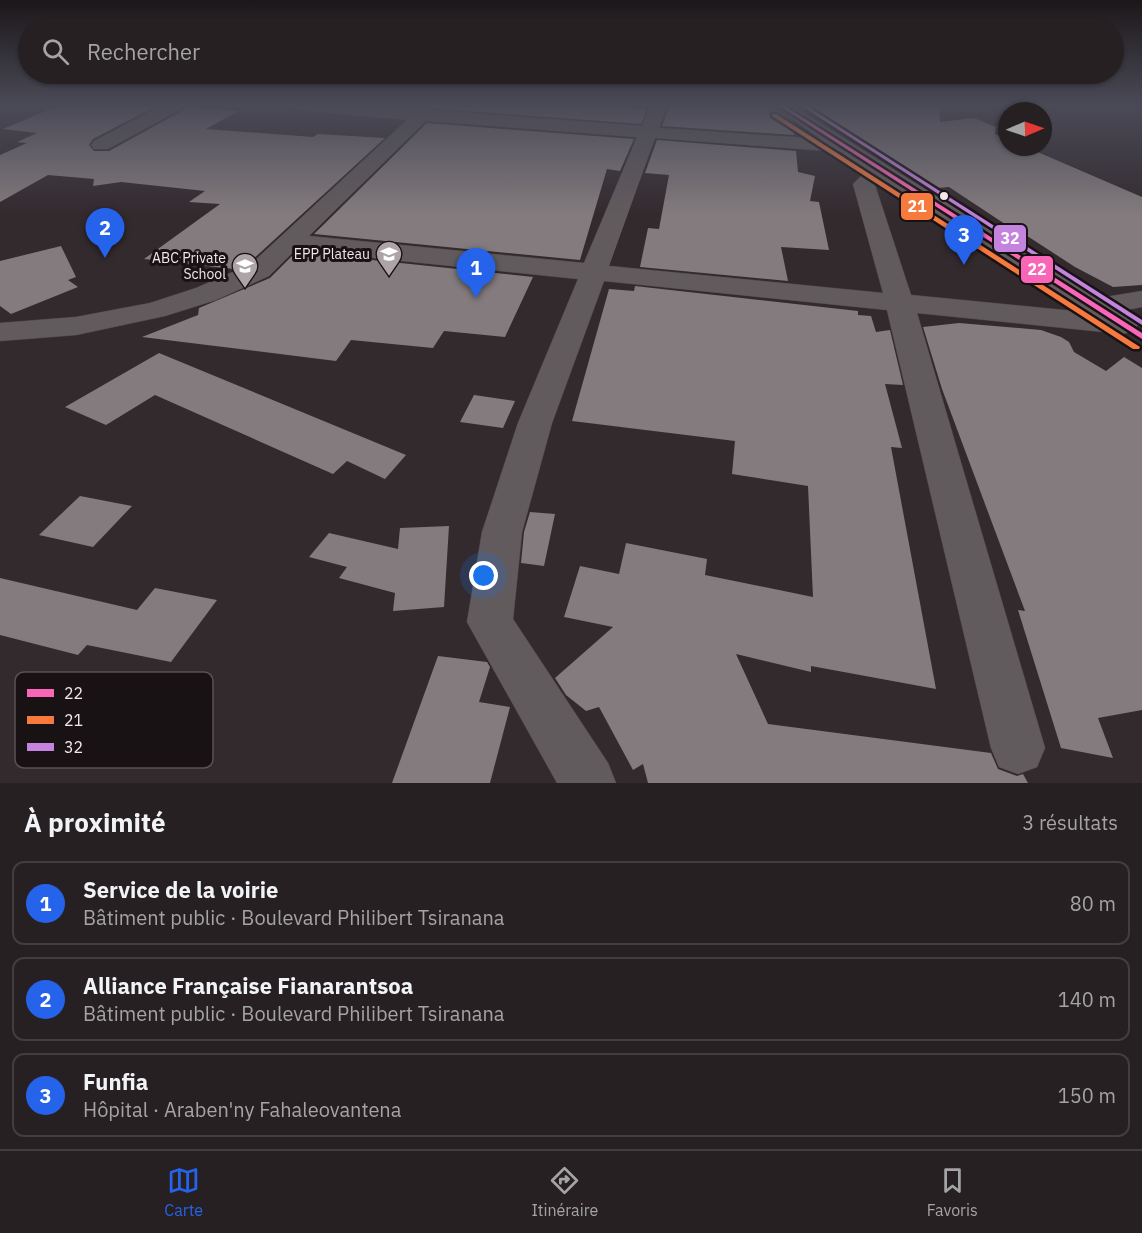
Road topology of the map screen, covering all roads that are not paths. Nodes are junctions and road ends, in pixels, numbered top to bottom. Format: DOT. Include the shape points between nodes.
graph roads {
  1 [pos="107,142"];
  2 [pos="394,142"];
  3 [pos="645,142"];
  4 [pos="774,142"];
  5 [pos="837,142"];
  6 [pos="101,145"];
  7 [pos="846,147"];
  8 [pos="880,168"];
  9 [pos="290,242"];
  10 [pos="591,273"];
  11 [pos="1142,299"];
  12 [pos="900,304"];
  13 [pos="1094,307"];
  14 [pos="1132,331"];
  15 [pos="0,332"];
  16 [pos="1018,748"];
  17 [pos="588,783"];
  1 -- 6 [label="street"];
  2 -- 9 [label="street"];
  3 -- 10 [label="street"];
  4 -- 7 [label="street"];
  5 -- 7 [label="street"];
  7 -- 8 [label="street"];
  8 -- 12 [label="street" via="864,184"];
  8 -- 13 [label="street"];
  9 -- 10 [label="street"];
  9 -- 15 [label="street" via="260,270 206,294 155,310 76,326"];
  10 -- 12 [label="street"];
  10 -- 17 [label="street" via="535,423 502,532 490,621"];
  11 -- 13 [label="street"];
  12 -- 14 [label="street"];
  12 -- 16 [label="street"];
  13 -- 14 [label="street"];
}
